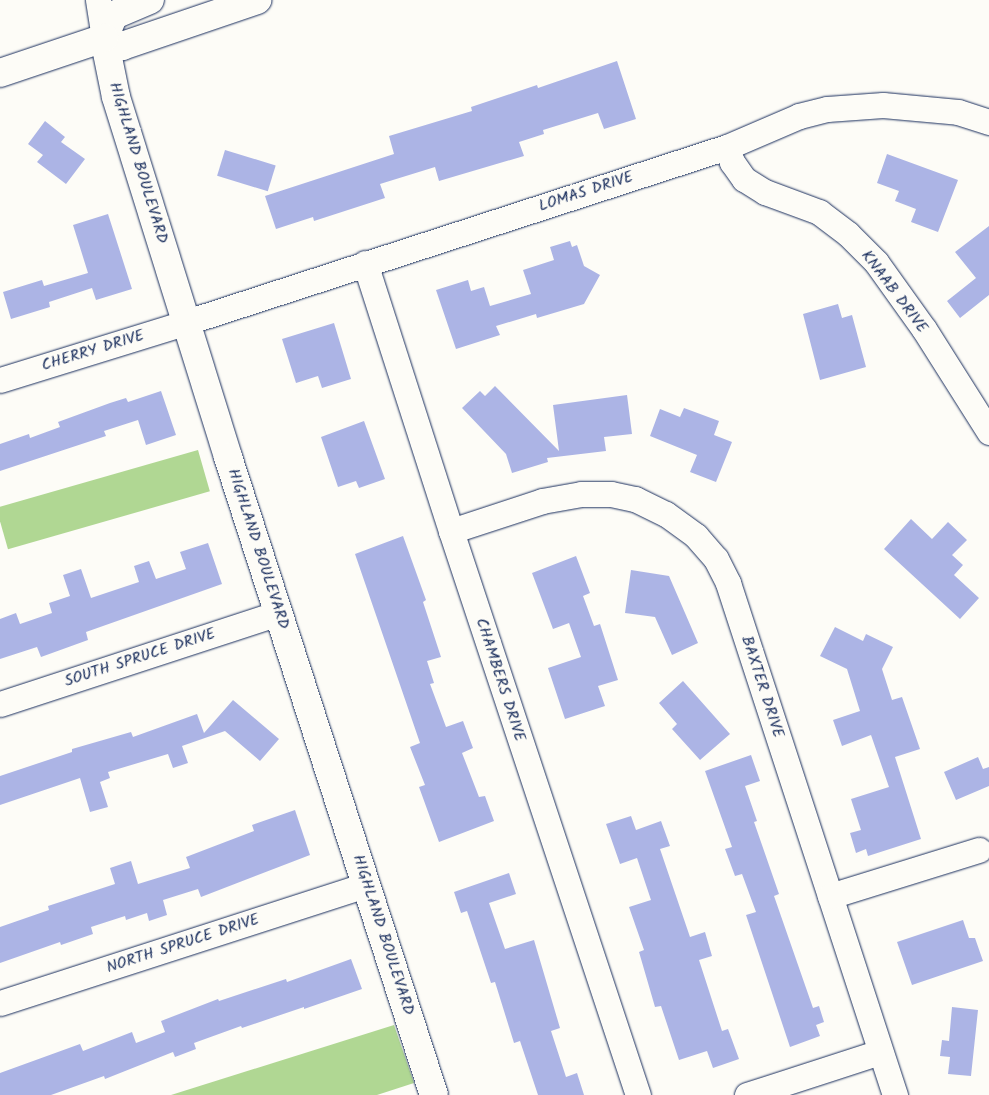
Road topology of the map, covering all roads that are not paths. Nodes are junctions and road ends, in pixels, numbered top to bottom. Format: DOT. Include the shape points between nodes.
graph roads {
  1 [pos="98,0"];
  2 [pos="150,0"];
  3 [pos="256,0"];
  4 [pos="104,38"];
  5 [pos="0,73"];
  6 [pos="989,122"];
  7 [pos="728,147"];
  8 [pos="366,264"];
  9 [pos="187,322"];
  10 [pos="0,380"];
  11 [pos="989,432"];
  12 [pos="451,531"];
  13 [pos="279,612"];
  14 [pos="0,704"];
  15 [pos="979,850"];
  16 [pos="366,884"];
  17 [pos="830,896"];
  18 [pos="0,1003"];
  19 [pos="880,1052"];
  20 [pos="434,1095"];
  21 [pos="638,1095"];
  22 [pos="747,1095"];
  23 [pos="895,1095"];
  1 -- 4 [label="street, HIGHLAND BOULEVARD"];
  2 -- 4 [label="main road" via="114,15"];
  3 -- 4 [label="main road" via="122,46"];
  4 -- 5 [label="main road"];
  4 -- 9 [label="main road, HIGHLAND BOULEVARD" via="116,97"];
  6 -- 7 [label="street, LOMAS DRIVE" via="958,112 922,107 883,105 827,109 799,116"];
  7 -- 8 [label="street, LOMAS DRIVE"];
  7 -- 11 [label="street, KNAAB DRIVE" via="732,162 744,179 765,192 818,212 848,234 876,262 924,329"];
  8 -- 9 [label="street, LOMAS DRIVE"];
  8 -- 12 [label="street, CHAMBERS DRIVE"];
  9 -- 10 [label="street, CHERRY DRIVE"];
  9 -- 13 [label="main road, HIGHLAND BOULEVARD"];
  12 -- 17 [label="street, BAXTER DRIVE" via="542,501 580,494 611,494 635,500 666,514 696,536 716,559 728,583"];
  12 -- 21 [label="street, CHAMBERS DRIVE"];
  13 -- 14 [label="street, SOUTH SPRUCE DRIVE"];
  13 -- 16 [label="main road, HIGHLAND BOULEVARD"];
  15 -- 17 [label="street"];
  16 -- 18 [label="street, NORTH SPRUCE DRIVE"];
  16 -- 20 [label="main road, HIGHLAND BOULEVARD"];
  17 -- 19 [label="street, BAXTER DRIVE"];
  19 -- 22 [label="street"];
  19 -- 23 [label="street, BAXTER DRIVE"];
}
